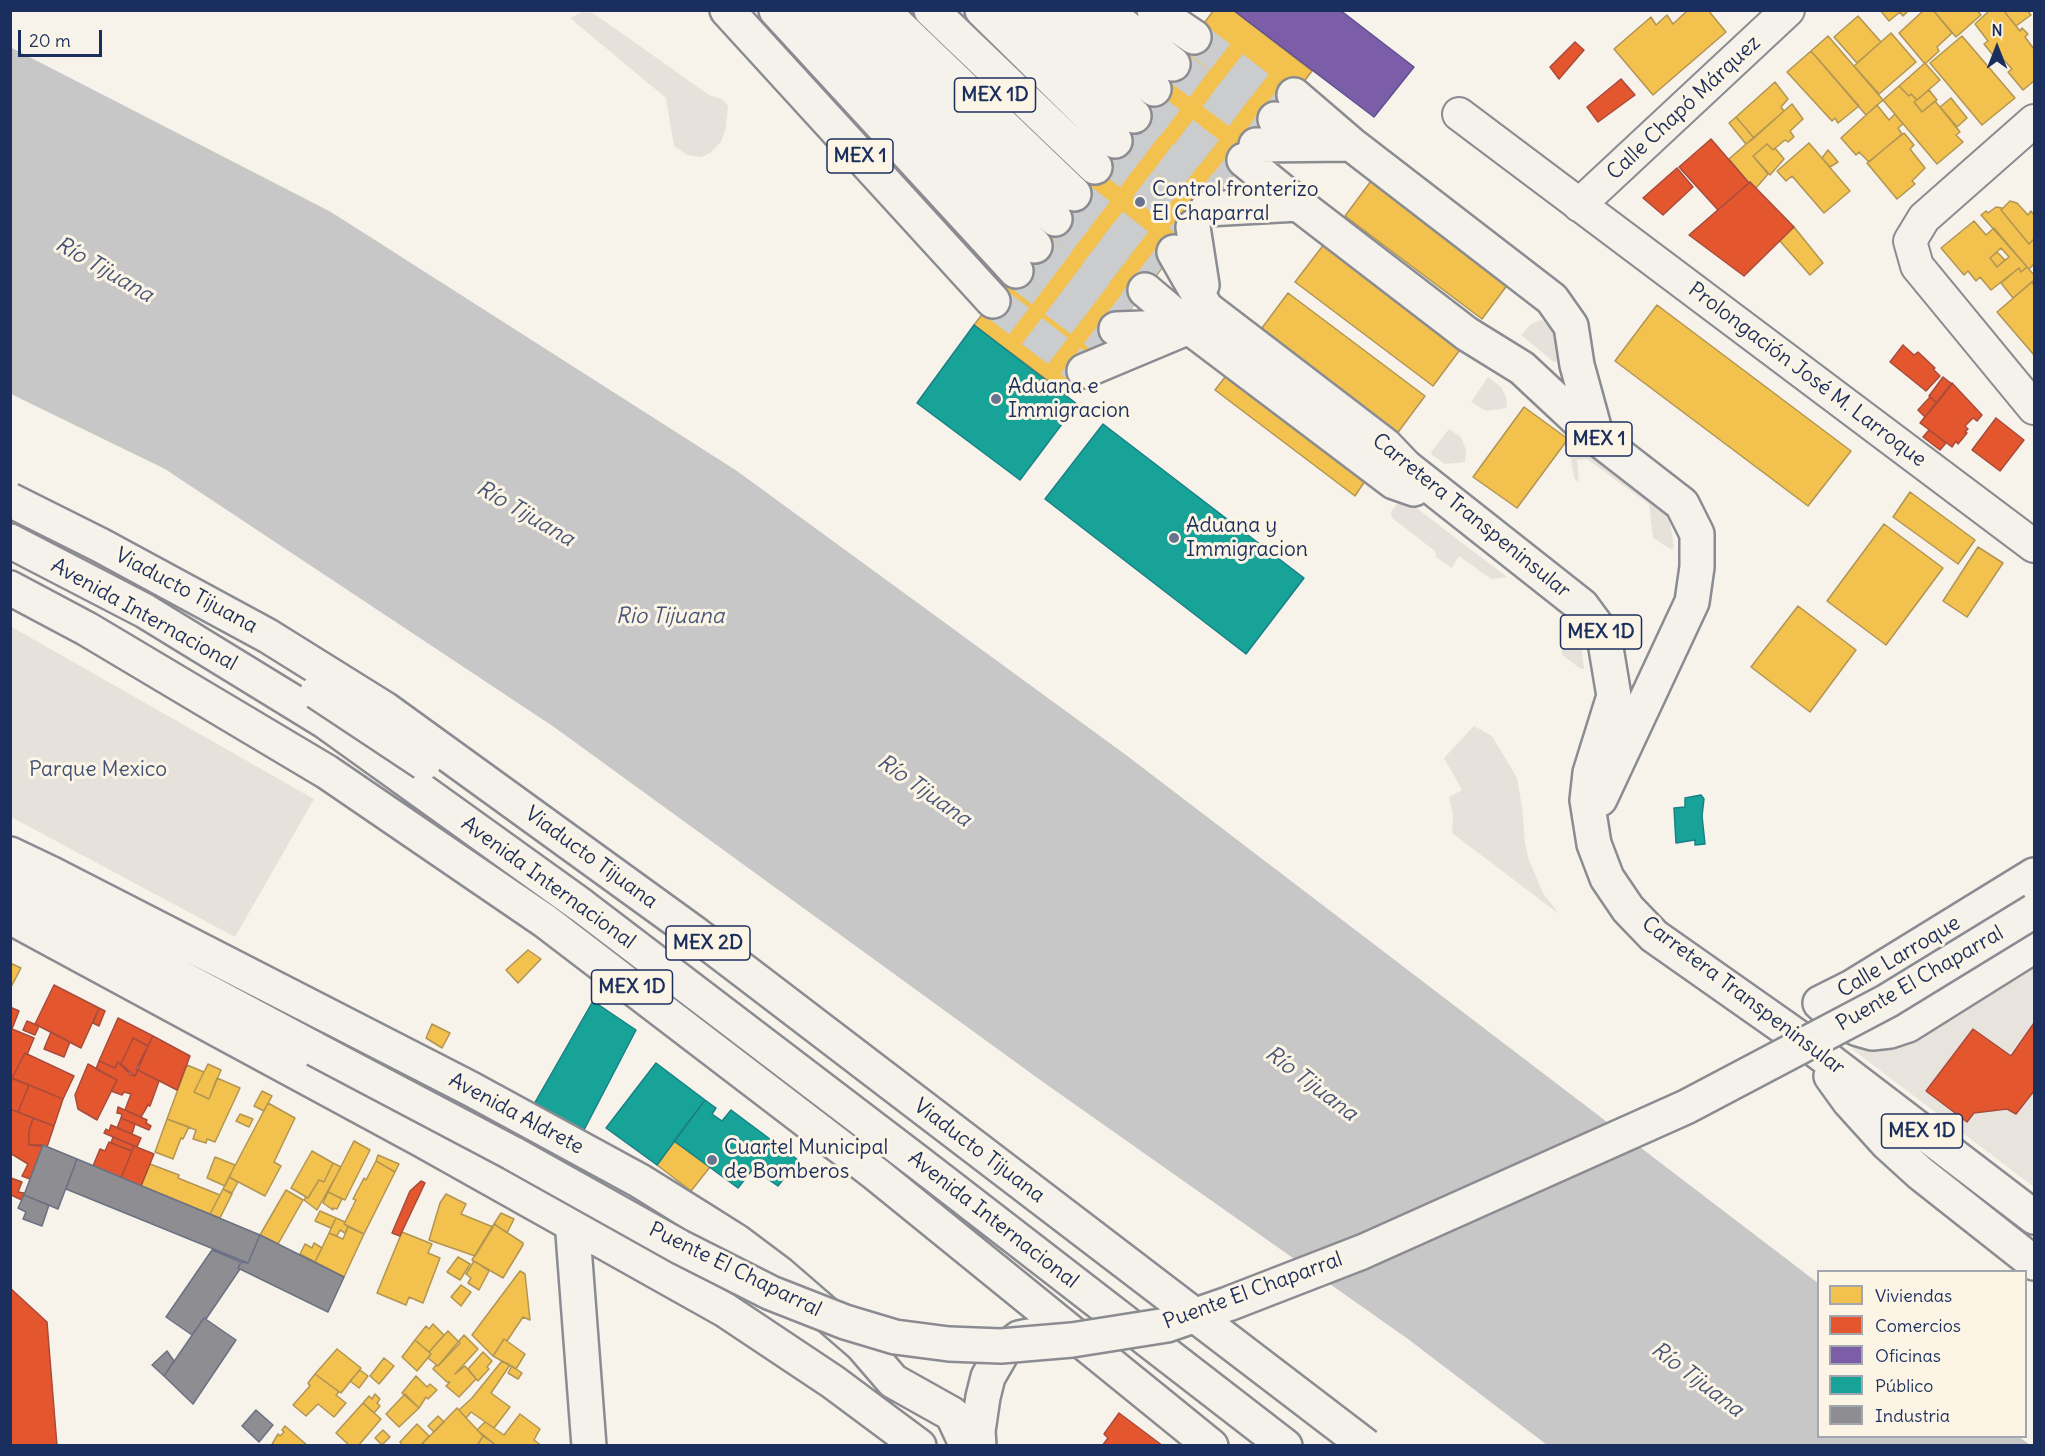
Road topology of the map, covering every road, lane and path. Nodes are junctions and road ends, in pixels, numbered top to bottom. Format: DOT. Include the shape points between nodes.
graph roads {
  1 [pos="727,10"];
  2 [pos="752,10"];
  3 [pos="776,10"];
  4 [pos="794,10"];
  5 [pos="806,10"];
  6 [pos="819,10"];
  7 [pos="840,10"];
  8 [pos="861,10"];
  9 [pos="882,10"];
  10 [pos="906,10"];
  11 [pos="931,10"];
  12 [pos="954,10"];
  13 [pos="982,10"];
  14 [pos="1001,10"];
  15 [pos="1023,10"];
  16 [pos="1036,10"];
  17 [pos="1061,10"];
  18 [pos="1087,10"];
  19 [pos="1104,10"];
  20 [pos="1132,10"];
  21 [pos="1154,10"];
  22 [pos="1788,10"];
  23 [pos="1459,114"];
  24 [pos="2034,121"];
  25 [pos="1351,144"];
  26 [pos="1103,154"];
  27 [pos="1298,204"];
  28 [pos="1579,205"];
  29 [pos="1190,231"];
  30 [pos="1197,317"];
  31 [pos="2034,408"];
  32 [pos="1597,438"];
  33 [pos="10,500"];
  34 [pos="10,524"];
  35 [pos="10,542"];
  36 [pos="2034,546"];
  37 [pos="10,588"];
  38 [pos="1591,826"];
  39 [pos="10,854"];
  40 [pos="2034,875"];
  41 [pos="10,886"];
  42 [pos="2034,911"];
  43 [pos="10,917"];
  44 [pos="2034,946"];
  45 [pos="1809,1045"];
  46 [pos="568,1143"];
  47 [pos="2034,1217"];
  48 [pos="572,1225"];
  49 [pos="2033,1261"];
  50 [pos="1070,1329"];
  51 [pos="589,1446"];
  52 [pos="919,1446"];
  53 [pos="967,1446"];
  54 [pos="979,1446"];
  55 [pos="1211,1446"];
  56 [pos="1285,1446"];
  57 [pos="1342,1446"];
  58 [pos="1366,1446"];
  1 -- 26 [label="main road, MEX 1"];
  2 -- 26 [label="main road, MEX 1"];
  3 -- 26 [label="main road, MEX 1"];
  4 -- 26 [label="main road, MEX 1"];
  5 -- 26 [label="main road, MEX 1"];
  6 -- 26 [label="main road"];
  7 -- 26 [label="main road"];
  8 -- 26 [label="main road"];
  9 -- 26 [label="main road"];
  10 -- 26 [label="main road, MEX 1D"];
  11 -- 26 [label="main road"];
  12 -- 26 [label="main road"];
  13 -- 26 [label="main road"];
  14 -- 26 [label="main road"];
  15 -- 26 [label="main road"];
  16 -- 26 [label="main road"];
  17 -- 26 [label="main road"];
  18 -- 26 [label="main road"];
  19 -- 26 [label="main road"];
  20 -- 26 [label="main road"];
  21 -- 26 [label="main road"];
  22 -- 28 [label="street, Calle Chapó Márquez"];
  23 -- 28 [label="street, Prolongación José M. Larroque"];
  24 -- 31 [label="street" via="1924,218 1910,241 1917,266"];
  25 -- 29 [label="main road, MEX 1"];
  25 -- 29 [label="main road, MEX 1"];
  25 -- 32 [label="main road, MEX 1" via="1552,299 1572,326 1577,365"];
  27 -- 29 [label="main road, MEX 1"];
  27 -- 29 [label="main road"];
  27 -- 32 [label="main road, MEX 1" via="1467,334 1522,368"];
  28 -- 36 [label="street, Prolongación José M. Larroque"];
  29 -- 30 [label="main road"];
  29 -- 30 [label="main road, Carretera Transpeninsular"];
  29 -- 30 [label="main road"];
  29 -- 30 [label="main road"];
  30 -- 38 [label="main road, Carretera Transpeninsular / MEX 1D" via="1394,482 1450,501 1582,606 1604,636 1614,696 1590,773 1587,800"];
  32 -- 38 [label="main road, MEX 1" via="1682,504 1697,534 1697,567 1692,602 1600,798"];
  33 -- 58 [label="main road, Viaducto Tijuana / MEX 2D, bridge" via="268,636 385,709 697,935"];
  34 -- 57 [label="main road, Viaducto Tijuana / MEX 2D, bridge" via="265,657 438,772 624,904"];
  35 -- 56 [label="main road, Avenida Internacional / MEX 1D" via="145,611 326,722 582,906"];
  37 -- 50 [label="main road, Avenida Internacional / MEX 1D" via="87,629 327,772 545,921 876,1174"];
  38 -- 45 [label="main road, Carretera Transpeninsular / MEX 1D" via="1607,878 1628,909 1654,936"];
  39 -- 46 [label="main road, Avenida Aldrete" via="471,1089"];
  40 -- 44 [label="main road, Calle Larroque" via="1820,1003 1839,1020 1858,1029 1872,1033 1890,1031 1908,1025"];
  41 -- 42 [label="main road, Puente El Chaparral, bridge" via="771,1293 895,1337 1001,1346 1167,1325 1362,1252 1686,1107 1887,1001"];
  43 -- 48 [label="main road"];
  45 -- 47 [label="main road, Carretera Transpeninsular / MEX 1D"];
  45 -- 49 [label="main road" via="1849,1101 1887,1143"];
  46 -- 48 [label="main road"];
  46 -- 53 [label="main road, Avenida Aldrete" via="640,1181 764,1262 862,1345 893,1381 952,1414"];
  48 -- 51 [label="main road"];
  48 -- 52 [label="main road" via="725,1310 834,1382"];
  50 -- 54 [label="main road" via="1019,1338 1003,1351 988,1377"];
  50 -- 55 [label="main road, Avenida Internacional / MEX 1D"];
}
